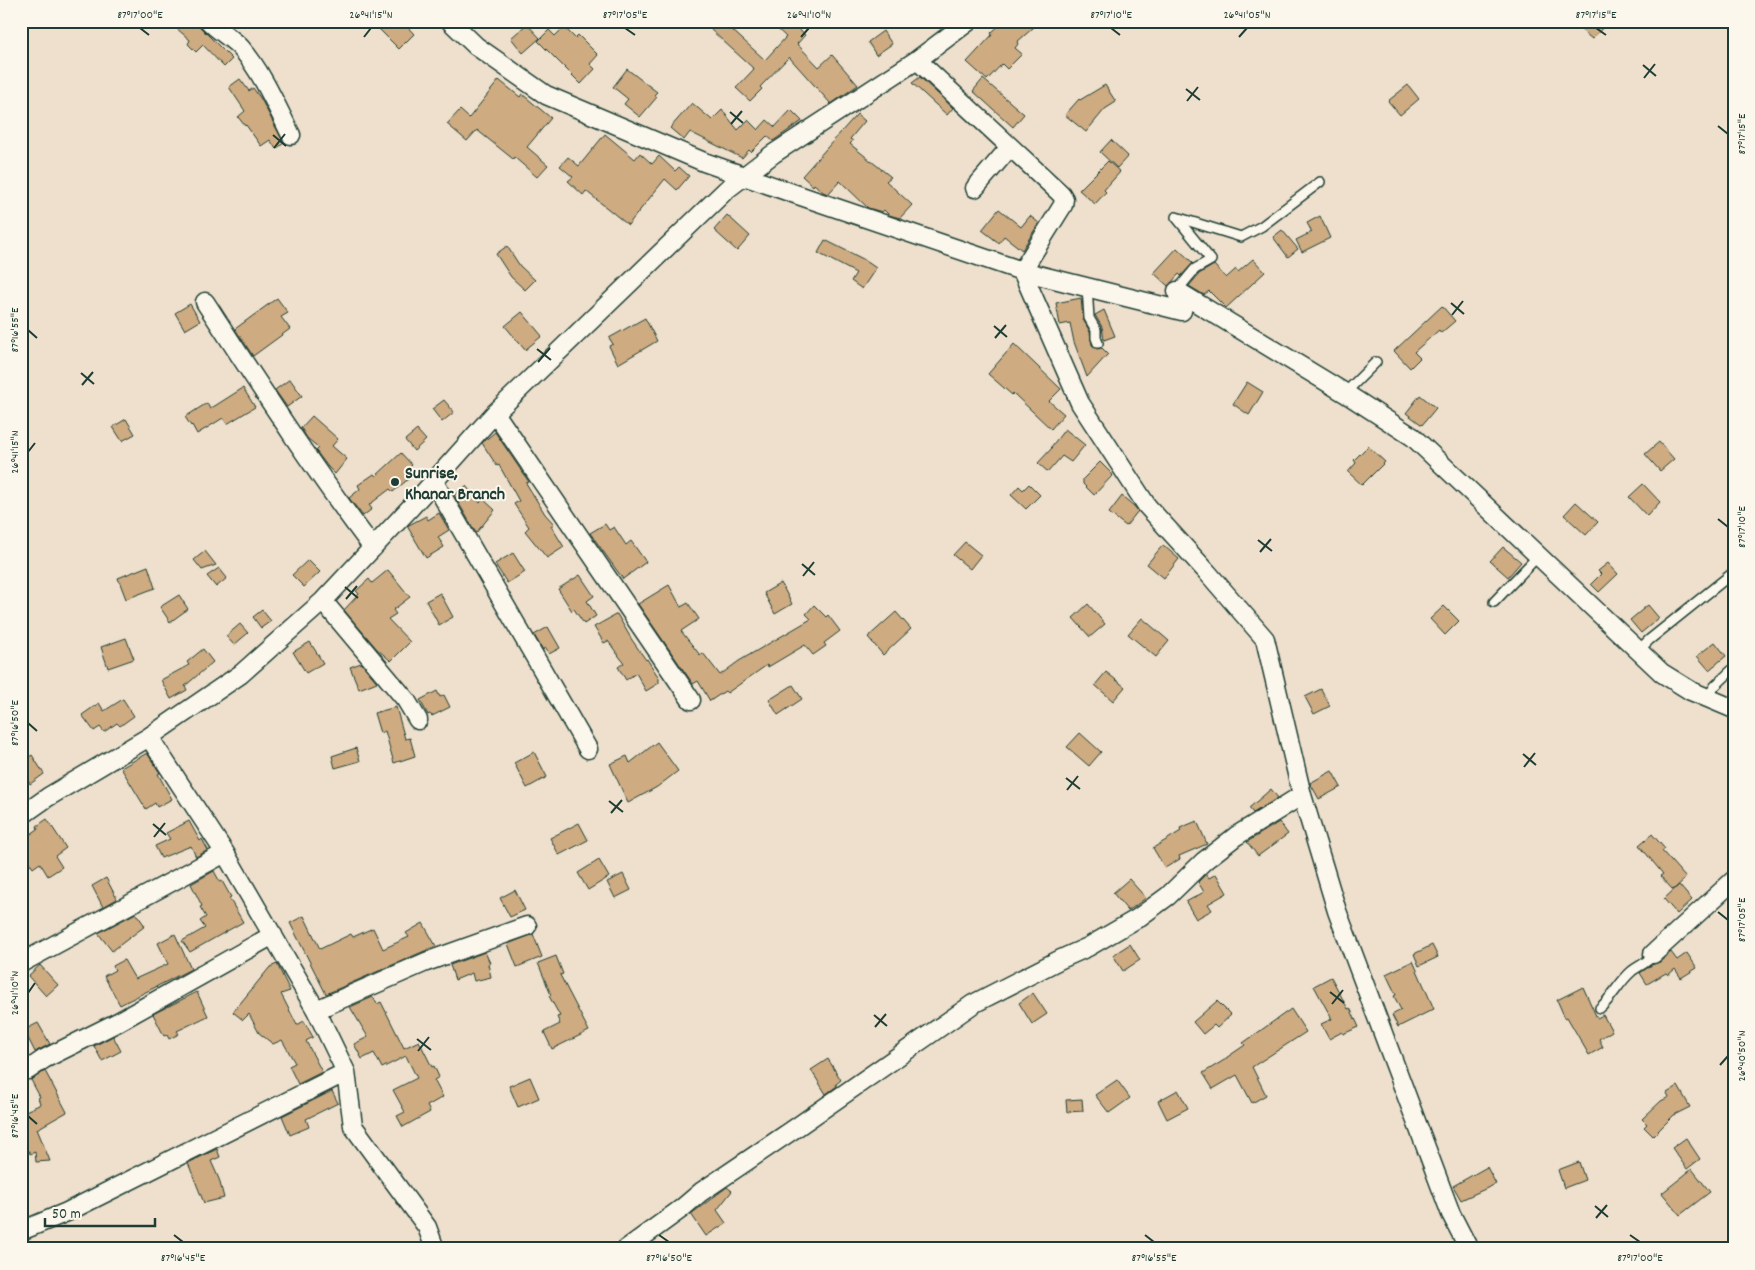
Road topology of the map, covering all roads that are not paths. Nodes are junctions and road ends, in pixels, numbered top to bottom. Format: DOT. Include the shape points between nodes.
graph roads {
  1 [pos="209,21"];
  2 [pos="450,21"];
  3 [pos="969,21"];
  4 [pos="917,60"];
  5 [pos="291,136"];
  6 [pos="1010,147"];
  7 [pos="744,176"];
  8 [pos="1320,182"];
  9 [pos="976,188"];
  10 [pos="1022,271"];
  11 [pos="1087,287"];
  12 [pos="205,302"];
  13 [pos="1165,307"];
  14 [pos="1098,343"];
  15 [pos="1376,362"];
  16 [pos="1345,392"];
  17 [pos="495,414"];
  18 [pos="434,482"];
  19 [pos="373,548"];
  20 [pos="1538,556"];
  21 [pos="1734,572"];
  22 [pos="323,601"];
  23 [pos="1494,602"];
  24 [pos="1638,651"];
  25 [pos="1734,668"];
  26 [pos="1707,698"];
  27 [pos="691,700"];
  28 [pos="1734,710"];
  29 [pos="418,720"];
  30 [pos="149,737"];
  31 [pos="588,749"];
  32 [pos="1302,795"];
  33 [pos="21,816"];
  34 [pos="225,853"];
  35 [pos="1734,880"];
  36 [pos="527,926"];
  37 [pos="273,935"];
  38 [pos="1653,954"];
  39 [pos="21,963"];
  40 [pos="1600,1008"];
  41 [pos="316,1010"];
  42 [pos="28,1070"];
  43 [pos="346,1072"];
  44 [pos="21,1231"];
  45 [pos="435,1249"];
  46 [pos="626,1249"];
  47 [pos="1469,1249"];
  1 -- 5 [label="street" via="241,47 267,87"];
  2 -- 7 [label="street" via="476,46 546,95"];
  3 -- 4 [label="street"];
  4 -- 6 [label="street"];
  4 -- 7 [label="street"];
  6 -- 9 [label="street"];
  6 -- 10 [label="street" via="1064,200"];
  7 -- 10 [label="street"];
  7 -- 17 [label="street"];
  8 -- 13 [label="lane" via="1262,226 1241,237 1176,217 1211,260 1195,269"];
  10 -- 11 [label="street"];
  10 -- 32 [label="street" via="1080,403 1141,498 1265,639"];
  11 -- 13 [label="street"];
  11 -- 14 [label="lane" via="1090,318"];
  12 -- 19 [label="street"];
  13 -- 16 [label="street" via="1182,311 1177,291"];
  15 -- 16 [label="lane"];
  16 -- 20 [label="street" via="1413,437"];
  17 -- 18 [label="street"];
  17 -- 27 [label="street"];
  18 -- 19 [label="street"];
  18 -- 31 [label="street"];
  19 -- 22 [label="street"];
  20 -- 23 [label="lane"];
  20 -- 24 [label="street"];
  21 -- 24 [label="lane"];
  22 -- 29 [label="street" via="406,700"];
  22 -- 30 [label="street" via="241,674"];
  24 -- 26 [label="street" via="1662,673"];
  25 -- 26 [label="lane"];
  26 -- 28 [label="street"];
  30 -- 33 [label="street"];
  30 -- 34 [label="street"];
  32 -- 46 [label="street" via="1236,836 1138,918 1088,947 973,1004 701,1192"];
  32 -- 47 [label="street" via="1337,912 1451,1214"];
  34 -- 37 [label="street"];
  34 -- 39 [label="street"];
  35 -- 38 [label="street"];
  36 -- 41 [label="street" via="426,962"];
  37 -- 41 [label="street"];
  37 -- 42 [label="street" via="118,1022 44,1058"];
  38 -- 40 [label="lane" via="1649,961 1624,978"];
  41 -- 43 [label="street"];
  43 -- 44 [label="street" via="67,1212"];
  43 -- 45 [label="street" via="353,1126 427,1227"];
}
